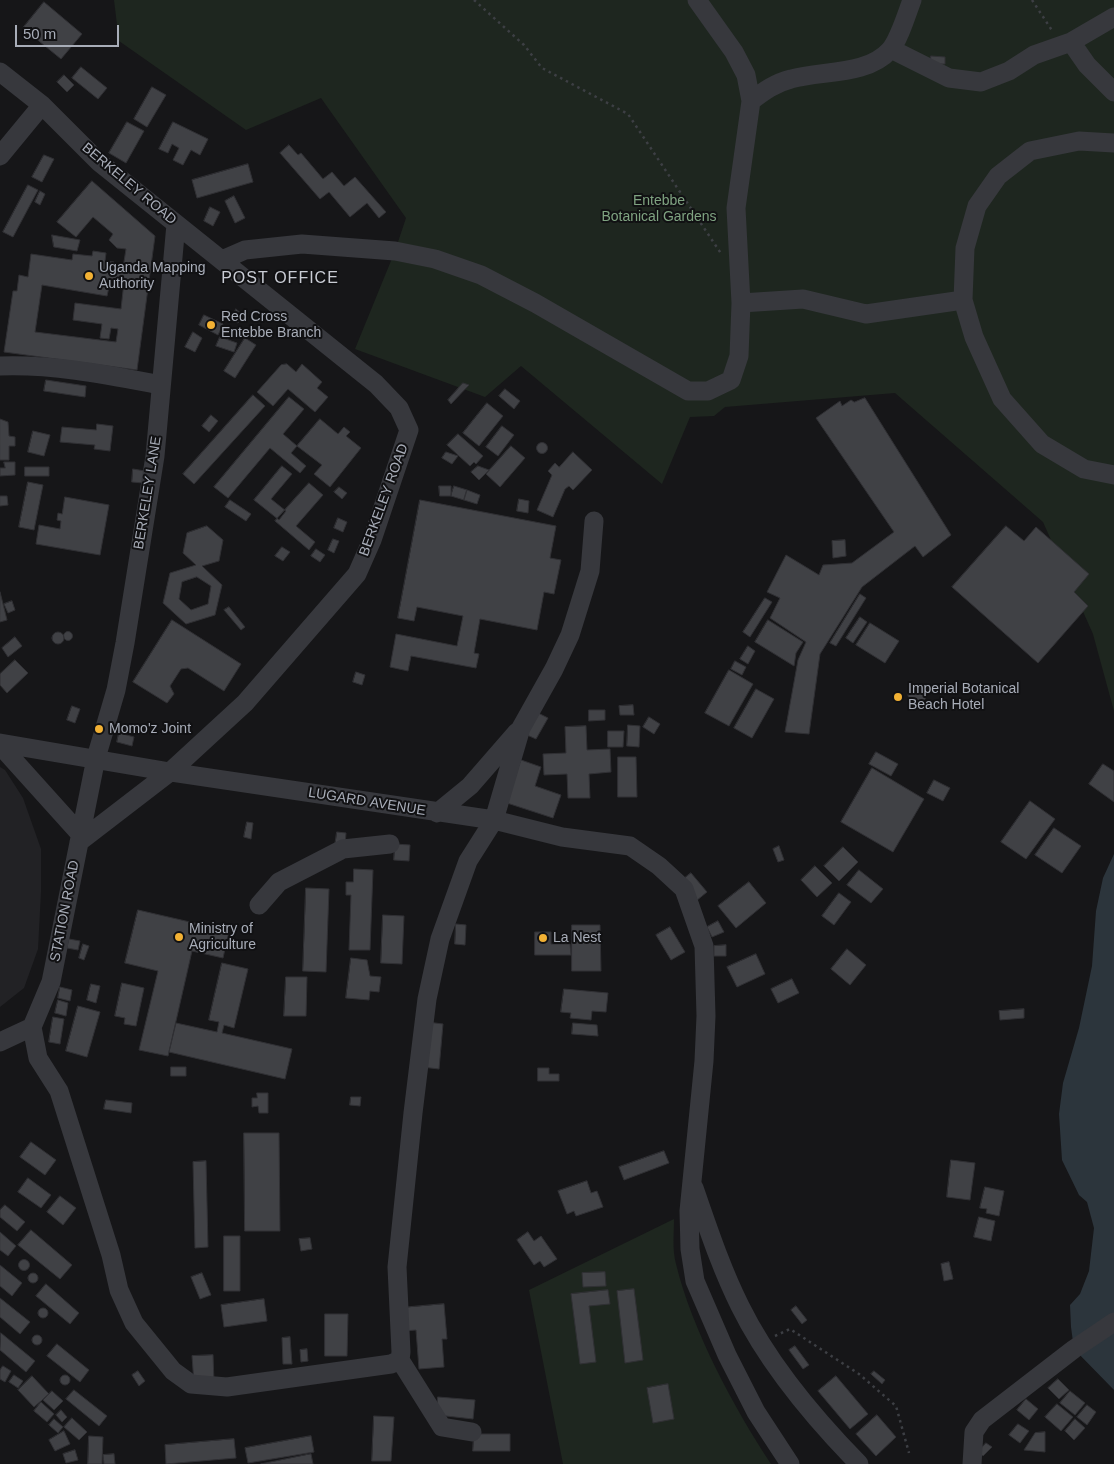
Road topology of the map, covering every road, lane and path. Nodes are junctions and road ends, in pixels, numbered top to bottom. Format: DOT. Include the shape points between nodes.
graph roads {
  1 [pos="474,0"];
  2 [pos="697,0"];
  3 [pos="912,0"];
  4 [pos="1032,0"];
  5 [pos="1114,18"];
  6 [pos="1067,43"];
  7 [pos="891,49"];
  8 [pos="0,72"];
  9 [pos="1114,92"];
  10 [pos="751,101"];
  11 [pos="42,105"];
  12 [pos="1114,143"];
  13 [pos="0,156"];
  14 [pos="176,224"];
  15 [pos="724,258"];
  16 [pos="222,260"];
  17 [pos="963,300"];
  18 [pos="741,303"];
  19 [pos="0,366"];
  20 [pos="161,385"];
  21 [pos="1114,475"];
  22 [pos="594,521"];
  23 [pos="521,728"];
  24 [pos="0,744"];
  25 [pos="96,758"];
  26 [pos="170,772"];
  27 [pos="438,813"];
  28 [pos="494,820"];
  29 [pos="80,838"];
  30 [pos="390,844"];
  31 [pos="259,905"];
  32 [pos="32,1027"];
  33 [pos="0,1042"];
  34 [pos="692,1182"];
  35 [pos="1114,1322"];
  36 [pos="760,1342"];
  37 [pos="400,1360"];
  38 [pos="472,1432"];
  39 [pos="909,1453"];
  40 [pos="790,1464"];
  41 [pos="859,1464"];
  42 [pos="972,1464"];
  1 -- 15 [label="path" via="524,44 542,68 628,114"];
  2 -- 10 [label="street" via="734,52 746,75"];
  3 -- 7 [label="street"];
  4 -- 6 [label="path"];
  5 -- 6 [label="street"];
  6 -- 7 [label="street" via="1034,55 1010,71 981,82 949,78"];
  6 -- 9 [label="street"];
  7 -- 10 [label="street" via="856,68 792,79 769,87"];
  8 -- 11 [label="street, BERKELEY ROAD"];
  10 -- 18 [label="street" via="736,208"];
  11 -- 13 [label="street"];
  11 -- 14 [label="street, BERKELEY ROAD" via="99,162"];
  12 -- 17 [label="street" via="1079,141 1030,151 998,176 977,206 965,248"];
  14 -- 16 [label="street, BERKELEY ROAD"];
  14 -- 20 [label="street, BERKELEY LANE"];
  16 -- 18 [label="street" via="245,250 302,244 395,251 435,259 481,275 688,391 708,391 731,380 739,356"];
  16 -- 26 [label="street, BERKELEY ROAD" via="376,384 399,408 409,430 372,540 357,574 245,703"];
  17 -- 18 [label="street" via="866,314 804,300"];
  17 -- 21 [label="street" via="974,337 1002,399 1042,444 1084,469"];
  19 -- 20 [label="street" via="25,365 95,372"];
  20 -- 25 [label="street, BERKELEY LANE" via="155,456 125,643 116,690"];
  22 -- 23 [label="street" via="590,570 576,617 554,669"];
  23 -- 27 [label="street" via="470,786"];
  23 -- 28 [label="street"];
  24 -- 25 [label="street, LUGARD AVENUE"];
  24 -- 29 [label="street"];
  25 -- 26 [label="street, LUGARD AVENUE"];
  25 -- 29 [label="street, STATION ROAD"];
  26 -- 27 [label="street, LUGARD AVENUE"];
  26 -- 29 [label="street, BERKELEY ROAD"];
  27 -- 28 [label="street, LUGARD AVENUE"];
  28 -- 34 [label="street, LUGARD AVENUE" via="562,836 630,846 684,889 704,946 706,1016"];
  28 -- 37 [label="street" via="468,861 440,939 428,999 397,1267"];
  29 -- 32 [label="street, STATION ROAD" via="51,982"];
  30 -- 31 [label="street" via="343,849 279,882"];
  32 -- 33 [label="street"];
  32 -- 37 [label="street" via="38,1058 59,1092 120,1290 134,1323 173,1371 190,1384 228,1387 313,1377"];
  34 -- 36 [label="street" via="724,1274"];
  34 -- 40 [label="street, LUGARD AVENUE" via="690,1230 695,1281 756,1412"];
  35 -- 42 [label="street" via="982,1420 974,1432"];
  36 -- 39 [label="path" via="790,1329 859,1374 896,1406"];
  36 -- 41 [label="street" via="826,1429"];
  37 -- 38 [label="street" via="442,1427"];
}
